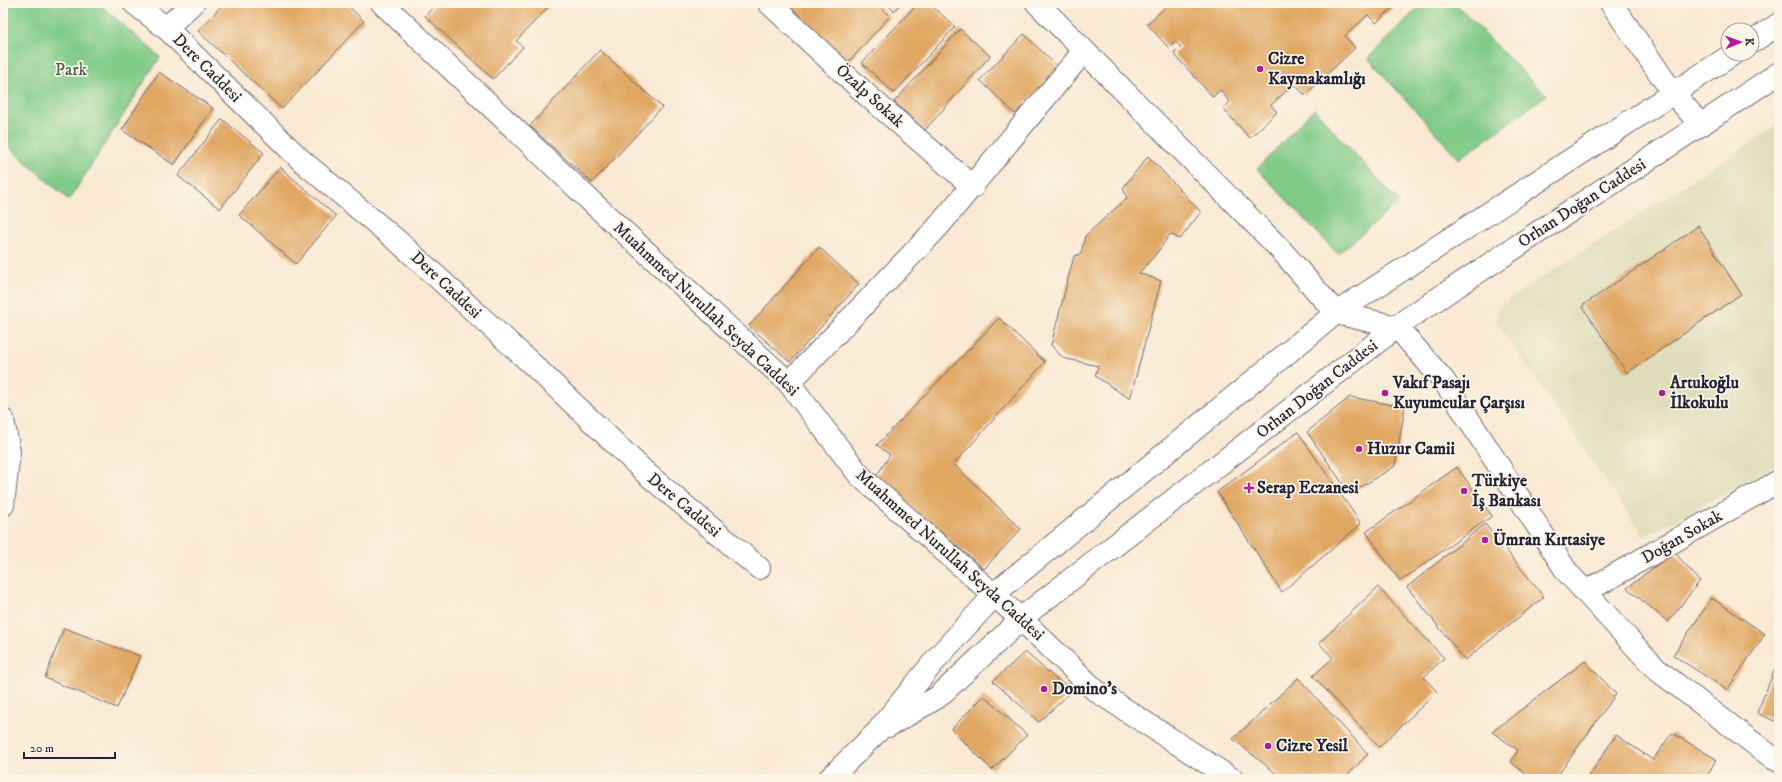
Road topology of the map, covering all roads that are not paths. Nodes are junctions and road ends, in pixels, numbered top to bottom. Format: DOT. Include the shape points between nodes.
graph roads {
  1 [pos="134,3"];
  2 [pos="193,3"];
  3 [pos="382,3"];
  4 [pos="769,3"];
  5 [pos="1037,3"];
  6 [pos="1611,3"];
  7 [pos="1779,24"];
  8 [pos="166,28"];
  9 [pos="1760,37"];
  10 [pos="1084,51"];
  11 [pos="1721,62"];
  12 [pos="1779,73"];
  13 [pos="1673,93"];
  14 [pos="1701,125"];
  15 [pos="972,187"];
  16 [pos="1336,313"];
  17 [pos="1397,327"];
  18 [pos="789,383"];
  19 [pos="3,420"];
  20 [pos="1779,482"];
  21 [pos="3,505"];
  22 [pos="759,568"];
  23 [pos="1585,592"];
  24 [pos="993,596"];
  25 [pos="1021,619"];
  26 [pos="877,732"];
  27 [pos="1779,761"];
  28 [pos="829,779"];
  29 [pos="1232,779"];
  1 -- 8 [label="street, Dere Caddesi"];
  2 -- 8 [label="street"];
  3 -- 18 [label="street, Muahmmed Nurullah Seyda Caddesi" via="591,202"];
  4 -- 15 [label="street, Özalp Sokak" via="868,96"];
  5 -- 10 [label="street"];
  6 -- 13 [label="street"];
  7 -- 9 [label="street"];
  8 -- 22 [label="street, Dere Caddesi" via="302,161 401,244 533,364 648,475"];
  10 -- 15 [label="street"];
  10 -- 16 [label="street" via="1281,250"];
  11 -- 13 [label="street, Orhan Doğan Caddesi"];
  12 -- 14 [label="street, Orhan Doğan Caddesi"];
  13 -- 14 [label="street"];
  13 -- 16 [label="street, Orhan Doğan Caddesi"];
  14 -- 17 [label="street, Orhan Doğan Caddesi"];
  15 -- 18 [label="street" via="937,228"];
  16 -- 17 [label="street"];
  16 -- 24 [label="street, Orhan Doğan Caddesi"];
  17 -- 23 [label="street" via="1444,381 1567,572"];
  17 -- 25 [label="street, Orhan Doğan Caddesi"];
  18 -- 24 [label="street, Muahmmed Nurullah Seyda Caddesi" via="860,476"];
  19 -- 21 [label="street" via="9,452"];
  20 -- 23 [label="street, Doğan Sokak"];
  23 -- 27 [label="street" via="1656,669"];
  24 -- 25 [label="street, Muahmmed Nurullah Seyda Caddesi"];
  24 -- 26 [label="street, Orhan Doğan Caddesi" via="936,658"];
  25 -- 26 [label="street, Orhan Doğan Caddesi" via="938,697"];
  25 -- 29 [label="street, Muahmmed Nurullah Seyda Caddesi" via="1095,690"];
  26 -- 28 [label="street, Orhan Doğan Caddesi"];
}
